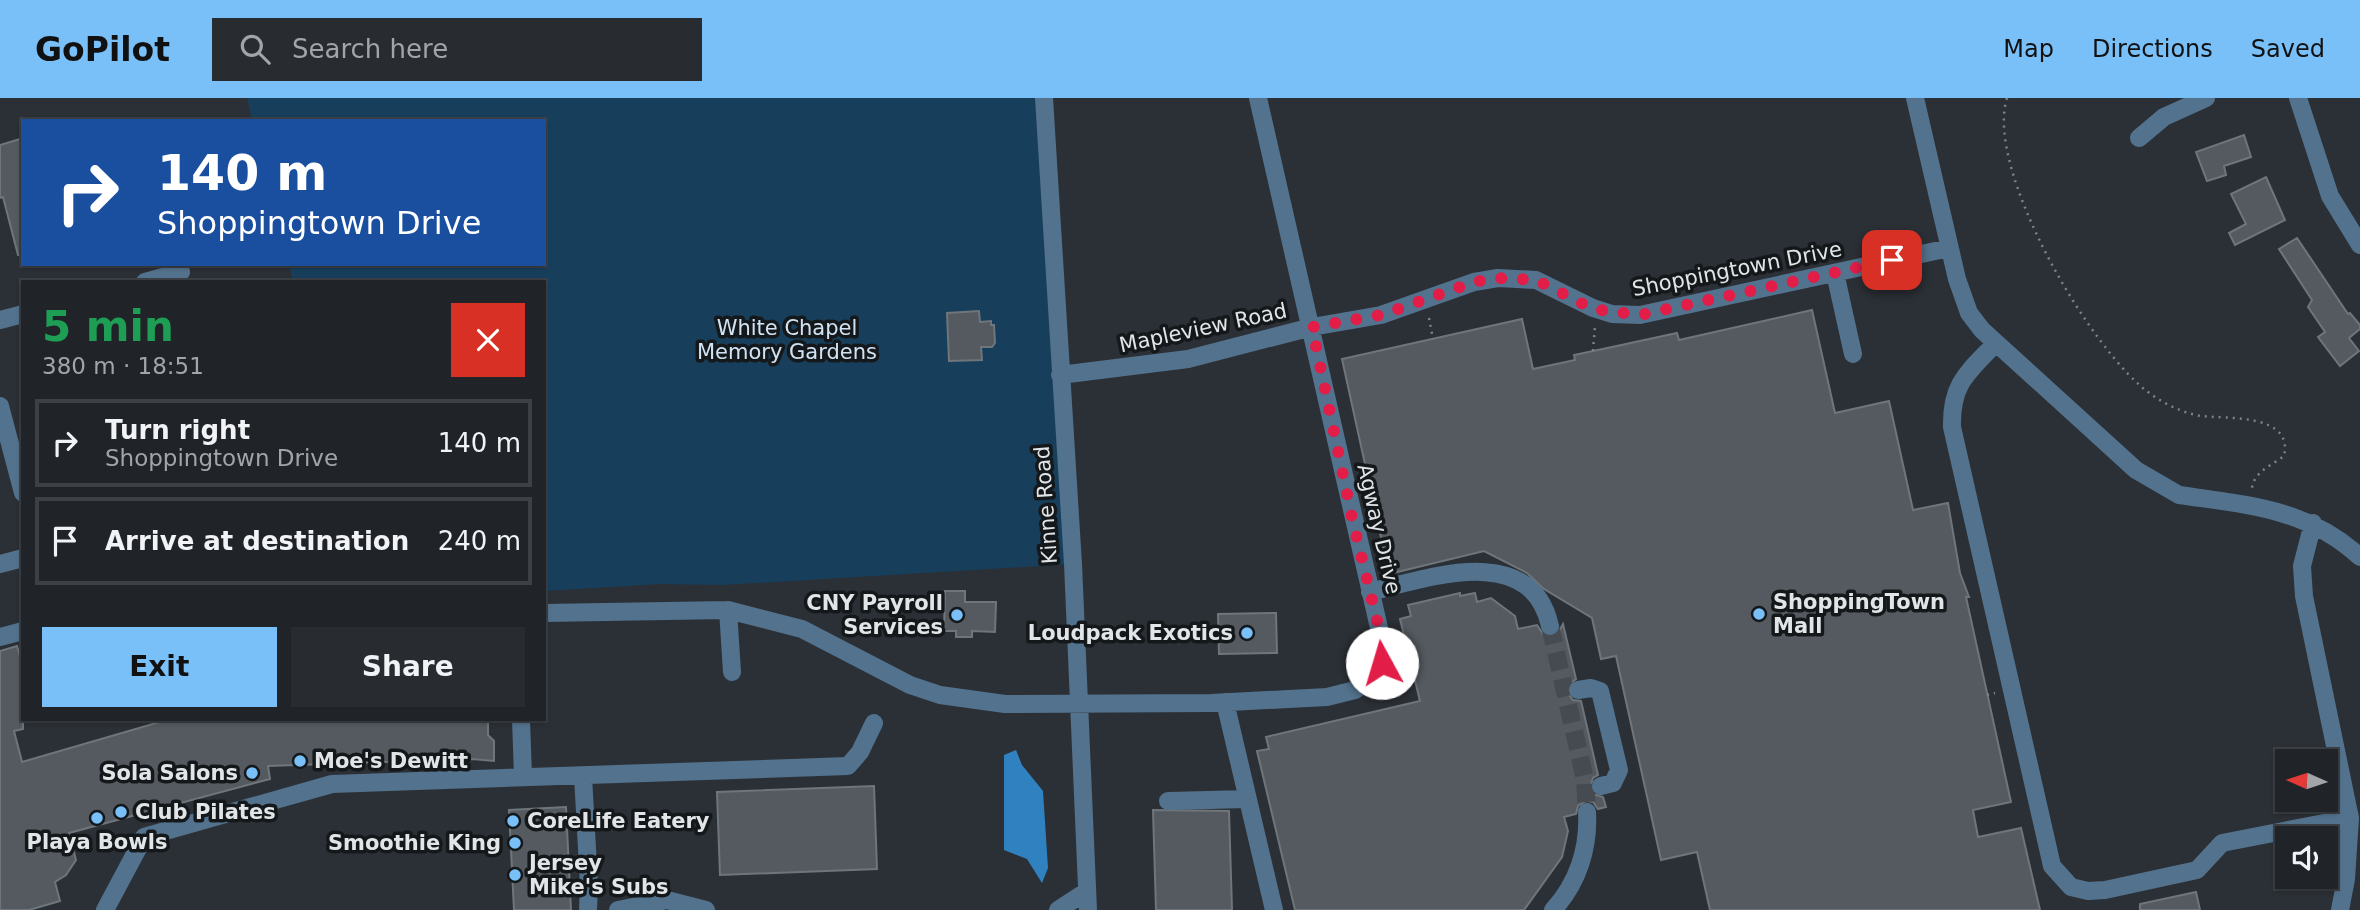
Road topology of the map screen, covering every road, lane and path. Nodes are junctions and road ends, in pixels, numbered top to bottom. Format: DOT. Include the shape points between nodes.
graph roads {
  1 [pos="1044,98"];
  2 [pos="1258,98"];
  3 [pos="1915,98"];
  4 [pos="2007,98"];
  5 [pos="2206,98"];
  6 [pos="2298,98"];
  7 [pos="2140,138"];
  8 [pos="2360,245"];
  9 [pos="1949,248"];
  10 [pos="181,272"];
  11 [pos="1835,273"];
  12 [pos="152,280"];
  13 [pos="1426,301"];
  14 [pos="1593,309"];
  15 [pos="21,315"];
  16 [pos="0,320"];
  17 [pos="1312,327"];
  18 [pos="1433,339"];
  19 [pos="1995,344"];
  20 [pos="1593,351"];
  21 [pos="1853,354"];
  22 [pos="1060,375"];
  23 [pos="0,405"];
  24 [pos="21,485"];
  25 [pos="2250,506"];
  26 [pos="2313,523"];
  27 [pos="2360,556"];
  28 [pos="21,559"];
  29 [pos="0,564"];
  30 [pos="1370,592"];
  31 [pos="728,610"];
  32 [pos="546,613"];
  33 [pos="1550,626"];
  34 [pos="21,632"];
  35 [pos="0,637"];
  36 [pos="732,672"];
  37 [pos="1578,690"];
  38 [pos="1225,702"];
  39 [pos="1080,705"];
  40 [pos="521,721"];
  41 [pos="874,723"];
  42 [pos="583,776"];
  43 [pos="523,778"];
  44 [pos="1601,786"];
  45 [pos="1248,799"];
  46 [pos="1168,801"];
  47 [pos="1587,812"];
  48 [pos="2355,822"];
  49 [pos="1087,891"];
  50 [pos="105,910"];
  51 [pos="587,910"];
  52 [pos="618,910"];
  53 [pos="706,910"];
  54 [pos="1058,910"];
  55 [pos="1088,910"];
  56 [pos="1274,910"];
  57 [pos="1553,910"];
  58 [pos="2340,910"];
  1 -- 22 [label="street, Kinne Road"];
  2 -- 17 [label="street, Agway Drive"];
  3 -- 9 [label="street"];
  4 -- 25 [label="path" via="2005,127 2021,202 2071,296 2116,362 2151,395 2178,410 2257,421 2282,436 2284,456 2253,481"];
  5 -- 7 [label="street" via="2164,117"];
  6 -- 8 [label="street" via="2330,196"];
  9 -- 11 [label="street, Shoppingtown Drive"];
  9 -- 19 [label="street" via="1969,313"];
  10 -- 12 [label="street"];
  11 -- 14 [label="street, Shoppingtown Drive" via="1640,315"];
  11 -- 21 [label="street"];
  13 -- 14 [label="street, Shoppingtown Drive" via="1474,282 1522,278 1551,285"];
  13 -- 17 [label="street, Shoppingtown Drive" via="1381,315"];
  13 -- 18 [label="path"];
  14 -- 20 [label="path"];
  15 -- 16 [label="street"];
  17 -- 22 [label="street, Mapleview Road" via="1188,359"];
  17 -- 30 [label="street, Agway Drive"];
  19 -- 25 [label="street" via="2136,470 2165,490"];
  19 -- 48 [label="street" via="1956,388 1951,402 1952,427 2052,866 2058,876 2079,890 2105,890 2197,870 2222,843"];
  22 -- 39 [label="street, Kinne Road"];
  23 -- 24 [label="street"];
  25 -- 26 [label="street"];
  26 -- 27 [label="street" via="2338,536"];
  26 -- 48 [label="street" via="2302,566 2304,596"];
  28 -- 29 [label="street"];
  30 -- 33 [label="street" via="1464,570 1490,572 1531,592 1545,606"];
  30 -- 38 [label="street, Agway Drive" via="1382,641 1382,663 1369,681 1327,697"];
  31 -- 32 [label="street, Agway Drive"];
  31 -- 36 [label="street"];
  31 -- 39 [label="street, Agway Drive" via="802,629 910,685 940,695 1005,704"];
  34 -- 35 [label="street"];
  37 -- 44 [label="street" via="1600,691 1619,770 1613,783"];
  38 -- 39 [label="street, Agway Drive"];
  38 -- 45 [label="street"];
  39 -- 49 [label="street, Kinne Road"];
  40 -- 43 [label="street"];
  41 -- 42 [label="street" via="848,766"];
  42 -- 43 [label="street"];
  42 -- 51 [label="street"];
  43 -- 50 [label="street" via="332,784 172,827 144,837"];
  45 -- 46 [label="street"];
  45 -- 56 [label="street"];
  47 -- 57 [label="street" via="1582,860 1573,883"];
  48 -- 58 [label="street"];
  49 -- 54 [label="street"];
  49 -- 55 [label="street, Kinne Road"];
  52 -- 53 [label="street" via="667,900"];
}
